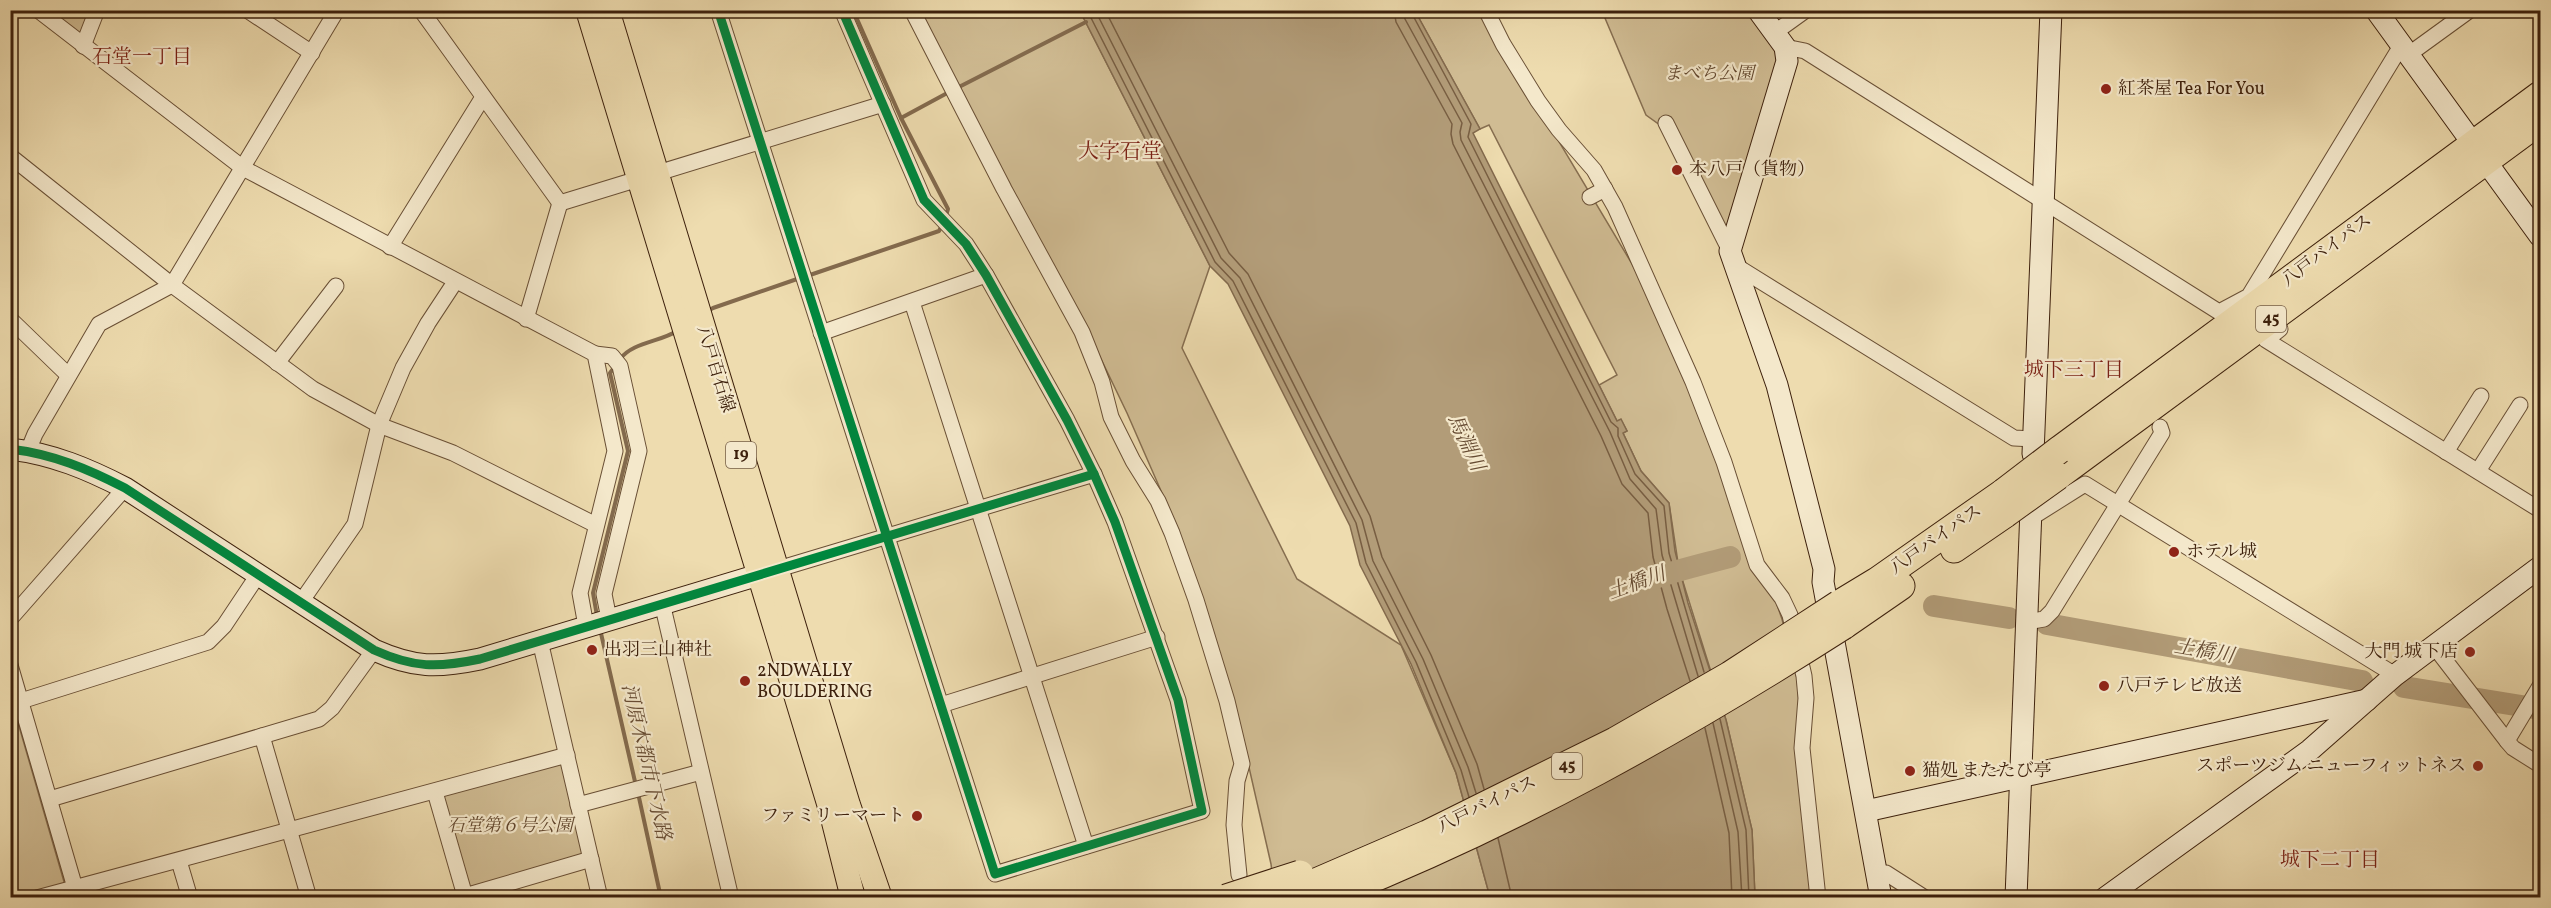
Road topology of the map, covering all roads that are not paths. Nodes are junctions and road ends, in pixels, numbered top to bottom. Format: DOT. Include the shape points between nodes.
graph roads {
  1 [pos="38,10"];
  2 [pos="97,10"];
  3 [pos="246,10"];
  4 [pos="337,10"];
  5 [pos="421,10"];
  6 [pos="588,10"];
  7 [pos="607,10"];
  8 [pos="718,10"];
  9 [pos="842,10"];
  10 [pos="912,10"];
  11 [pos="1486,10"];
  12 [pos="1758,10"];
  13 [pos="1806,10"];
  14 [pos="2051,10"];
  15 [pos="2376,10"];
  16 [pos="2470,10"];
  17 [pos="1780,40"];
  18 [pos="83,46"];
  19 [pos="2405,51"];
  20 [pos="312,53"];
  21 [pos="2541,95"];
  22 [pos="483,97"];
  23 [pos="883,105"];
  24 [pos="2541,121"];
  25 [pos="1666,123"];
  26 [pos="759,142"];
  27 [pos="2480,154"];
  28 [pos="10,156"];
  29 [pos="243,168"];
  30 [pos="648,175"];
  31 [pos="1605,189"];
  32 [pos="1590,196"];
  33 [pos="2043,200"];
  34 [pos="560,203"];
  35 [pos="2384,235"];
  36 [pos="2541,236"];
  37 [pos="390,247"];
  38 [pos="1733,258"];
  39 [pos="986,275"];
  40 [pos="455,282"];
  41 [pos="172,285"];
  42 [pos="336,286"];
  43 [pos="912,302"];
  44 [pos="10,319"];
  45 [pos="526,319"];
  46 [pos="821,333"];
  47 [pos="595,354"];
  48 [pos="277,363"];
  49 [pos="68,375"];
  50 [pos="2481,396"];
  51 [pos="2520,405"];
  52 [pos="379,425"];
  53 [pos="2160,427"];
  54 [pos="2033,447"];
  55 [pos="19,450"];
  56 [pos="2446,452"];
  57 [pos="2058,463"];
  58 [pos="2478,471"];
  59 [pos="1094,474"];
  60 [pos="125,488"];
  61 [pos="2117,504"];
  62 [pos="978,508"];
  63 [pos="2018,508"];
  64 [pos="2541,510"];
  65 [pos="596,525"];
  66 [pos="885,536"];
  67 [pos="2541,567"];
  68 [pos="767,572"];
  69 [pos="258,575"];
  70 [pos="301,602"];
  71 [pos="662,603"];
  72 [pos="1841,615"];
  73 [pos="10,619"];
  74 [pos="609,619"];
  75 [pos="2027,622"];
  76 [pos="586,626"];
  77 [pos="1157,637"];
  78 [pos="540,641"];
  79 [pos="2434,646"];
  80 [pos="374,650"];
  81 [pos="10,664"];
  82 [pos="2395,676"];
  83 [pos="1033,677"];
  84 [pos="2541,686"];
  85 [pos="2368,699"];
  86 [pos="21,701"];
  87 [pos="941,705"];
  88 [pos="262,736"];
  89 [pos="2507,741"];
  90 [pos="567,756"];
  91 [pos="2541,765"];
  92 [pos="701,772"];
  93 [pos="2020,778"];
  94 [pos="435,792"];
  95 [pos="50,799"];
  96 [pos="578,805"];
  97 [pos="1866,811"];
  98 [pos="290,831"];
  99 [pos="1427,834"];
  100 [pos="1086,846"];
  101 [pos="591,859"];
  102 [pos="179,861"];
  103 [pos="1408,865"];
  104 [pos="1878,873"];
  105 [pos="1232,886"];
  106 [pos="76,893"];
  107 [pos="462,896"];
  108 [pos="37,897"];
  109 [pos="190,897"];
  110 [pos="309,897"];
  111 [pos="600,897"];
  112 [pos="731,897"];
  113 [pos="853,897"];
  114 [pos="880,897"];
  115 [pos="1279,897"];
  116 [pos="1326,897"];
  117 [pos="1351,897"];
  118 [pos="1818,897"];
  119 [pos="1881,897"];
  120 [pos="1925,897"];
  121 [pos="2016,897"];
  122 [pos="2105,897"];
  1 -- 18 [label="street"];
  2 -- 18 [label="street"];
  3 -- 20 [label="street"];
  4 -- 20 [label="street"];
  5 -- 22 [label="street"];
  6 -- 30 [label="main road, 八戸百石線 / 19"];
  7 -- 30 [label="main road, 八戸百石線 / 19"];
  8 -- 26 [label="street"];
  9 -- 23 [label="street"];
  10 -- 105 [label="street" via="1082,332 1111,417 1172,533 1242,764 1237,781"];
  11 -- 31 [label="street" via="1538,101"];
  12 -- 17 [label="street"];
  13 -- 17 [label="street"];
  14 -- 33 [label="street"];
  15 -- 19 [label="street"];
  16 -- 19 [label="street"];
  17 -- 33 [label="street" via="1805,51"];
  17 -- 38 [label="street" via="1787,61"];
  18 -- 29 [label="street"];
  19 -- 27 [label="street"];
  19 -- 33 [label="street" via="2249,296 2219,312"];
  20 -- 29 [label="street"];
  21 -- 27 [label="highway, 八戸バイパス / 45"];
  22 -- 34 [label="street"];
  22 -- 37 [label="street"];
  23 -- 26 [label="street"];
  23 -- 39 [label="street" via="924,200 966,244"];
  24 -- 27 [label="highway, 八戸バイパス / 45"];
  25 -- 38 [label="street"];
  26 -- 30 [label="street"];
  26 -- 46 [label="street"];
  27 -- 35 [label="highway, 八戸バイパス / 45"];
  27 -- 36 [label="street"];
  27 -- 57 [label="highway, 八戸バイパス / 45"];
  28 -- 41 [label="street"];
  29 -- 37 [label="street"];
  29 -- 41 [label="street"];
  30 -- 34 [label="street"];
  30 -- 68 [label="main road, 八戸百石線 / 19"];
  31 -- 32 [label="street"];
  31 -- 118 [label="street" via="1692,382 1724,462 1757,565 1790,615 1804,676 1802,748"];
  33 -- 54 [label="street"];
  34 -- 45 [label="street"];
  35 -- 56 [label="street" via="2386,249 2265,340"];
  35 -- 57 [label="highway, 八戸バイパス / 45"];
  37 -- 40 [label="street"];
  38 -- 54 [label="street"];
  38 -- 97 [label="street" via="1777,385 1824,569 1823,582"];
  39 -- 43 [label="street"];
  39 -- 59 [label="street"];
  40 -- 45 [label="street"];
  40 -- 52 [label="street" via="403,368"];
  41 -- 48 [label="street"];
  41 -- 49 [label="street" via="99,324"];
  42 -- 48 [label="street"];
  43 -- 46 [label="street"];
  43 -- 62 [label="street"];
  44 -- 49 [label="street"];
  45 -- 47 [label="street"];
  46 -- 66 [label="street"];
  47 -- 65 [label="street" via="615,451"];
  47 -- 74 [label="street" via="612,356 620,366 639,451 604,594"];
  48 -- 52 [label="street" via="313,390"];
  49 -- 55 [label="street" via="35,434"];
  50 -- 56 [label="street"];
  51 -- 58 [label="street"];
  52 -- 65 [label="street" via="453,453"];
  52 -- 70 [label="street" via="355,524"];
  53 -- 61 [label="street" via="2162,433"];
  55 -- 60 [label="street" via="83,466"];
  56 -- 58 [label="street"];
  57 -- 63 [label="highway, 八戸バイパス / 45, bridge"];
  58 -- 64 [label="street"];
  59 -- 62 [label="street"];
  59 -- 77 [label="street"];
  60 -- 69 [label="street"];
  60 -- 73 [label="street"];
  61 -- 63 [label="street" via="2085,484"];
  61 -- 75 [label="street" via="2052,611 2044,620"];
  61 -- 82 [label="street"];
  62 -- 66 [label="street"];
  62 -- 83 [label="street"];
  63 -- 72 [label="highway, 八戸バイパス / 45" via="1877,581"];
  63 -- 75 [label="street"];
  65 -- 76 [label="street" via="580,593"];
  66 -- 68 [label="street"];
  66 -- 87 [label="street"];
  67 -- 79 [label="street"];
  68 -- 71 [label="street"];
  68 -- 113 [label="main road, 八戸百石線 / 19"];
  68 -- 114 [label="main road, 八戸百石線 / 19"];
  69 -- 70 [label="street"];
  69 -- 86 [label="street" via="224,627 208,642"];
  70 -- 80 [label="street"];
  71 -- 74 [label="street"];
  71 -- 92 [label="street"];
  72 -- 99 [label="highway, 八戸バイパス / 45, bridge" via="1615,741"];
  72 -- 103 [label="highway, 八戸バイパス / 45, bridge" via="1744,690 1548,798"];
  74 -- 76 [label="street"];
  75 -- 93 [label="street"];
  76 -- 78 [label="street"];
  77 -- 83 [label="street"];
  77 -- 100 [label="street" via="1178,700 1202,811"];
  78 -- 80 [label="street" via="452,664 401,662"];
  78 -- 90 [label="street"];
  79 -- 82 [label="street"];
  79 -- 89 [label="street"];
  80 -- 88 [label="street" via="332,708 319,719"];
  81 -- 86 [label="street"];
  82 -- 85 [label="street"];
  83 -- 87 [label="street"];
  83 -- 100 [label="street"];
  84 -- 89 [label="street"];
  85 -- 93 [label="street"];
  85 -- 122 [label="street" via="2310,750"];
  86 -- 95 [label="street"];
  87 -- 100 [label="street" via="995,874"];
  88 -- 95 [label="street"];
  88 -- 98 [label="street"];
  89 -- 91 [label="street"];
  90 -- 94 [label="street"];
  90 -- 96 [label="street"];
  92 -- 96 [label="street"];
  92 -- 112 [label="street"];
  93 -- 97 [label="street"];
  93 -- 121 [label="street"];
  94 -- 98 [label="street"];
  94 -- 107 [label="street"];
  95 -- 106 [label="street"];
  96 -- 101 [label="street"];
  97 -- 104 [label="street"];
  98 -- 102 [label="street"];
  98 -- 110 [label="street"];
  99 -- 105 [label="highway, bridge"];
  99 -- 115 [label="highway, 八戸バイパス / 45, bridge"];
  101 -- 107 [label="street"];
  101 -- 111 [label="street"];
  102 -- 106 [label="street"];
  102 -- 109 [label="street"];
  103 -- 116 [label="highway, 八戸バイパス / 45, bridge"];
  103 -- 117 [label="highway, bridge"];
  104 -- 119 [label="street"];
  104 -- 120 [label="street" via="1886,873"];
  106 -- 108 [label="street"];
}
